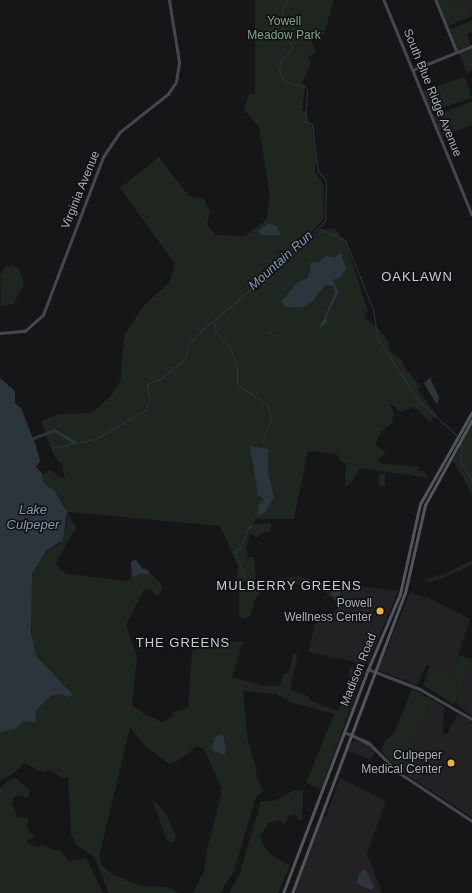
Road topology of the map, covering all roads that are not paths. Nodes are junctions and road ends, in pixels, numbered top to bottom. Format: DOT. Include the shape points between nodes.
graph roads {
  1 [pos="169,0"];
  2 [pos="384,0"];
  3 [pos="436,0"];
  4 [pos="472,46"];
  5 [pos="457,52"];
  6 [pos="413,70"];
  7 [pos="472,214"];
  8 [pos="0,333"];
  9 [pos="472,412"];
  10 [pos="472,420"];
  11 [pos="368,669"];
  12 [pos="376,672"];
  13 [pos="472,720"];
  14 [pos="344,732"];
  15 [pos="352,735"];
  16 [pos="472,821"];
  17 [pos="283,893"];
  18 [pos="292,893"];
  1 -- 8 [label="street, Virginia Avenue" via="179,62 176,82 168,94 120,132 103,156 43,315 25,331"];
  2 -- 6 [label="street, South Blue Ridge Avenue"];
  3 -- 5 [label="street"];
  4 -- 5 [label="street"];
  5 -- 6 [label="street"];
  6 -- 7 [label="street, South Blue Ridge Avenue"];
  9 -- 11 [label="main road, Madison Road" via="424,495 416,520 404,584"];
  10 -- 12 [label="main road, Madison Road" via="425,505 408,584"];
  11 -- 12 [label="street"];
  11 -- 14 [label="main road, Madison Road"];
  12 -- 13 [label="street" via="420,689"];
  12 -- 15 [label="main road, Madison Road"];
  14 -- 15 [label="street"];
  14 -- 17 [label="main road, Madison Road"];
  15 -- 16 [label="street" via="370,745 398,772"];
  15 -- 18 [label="main road, Madison Road"];
}
